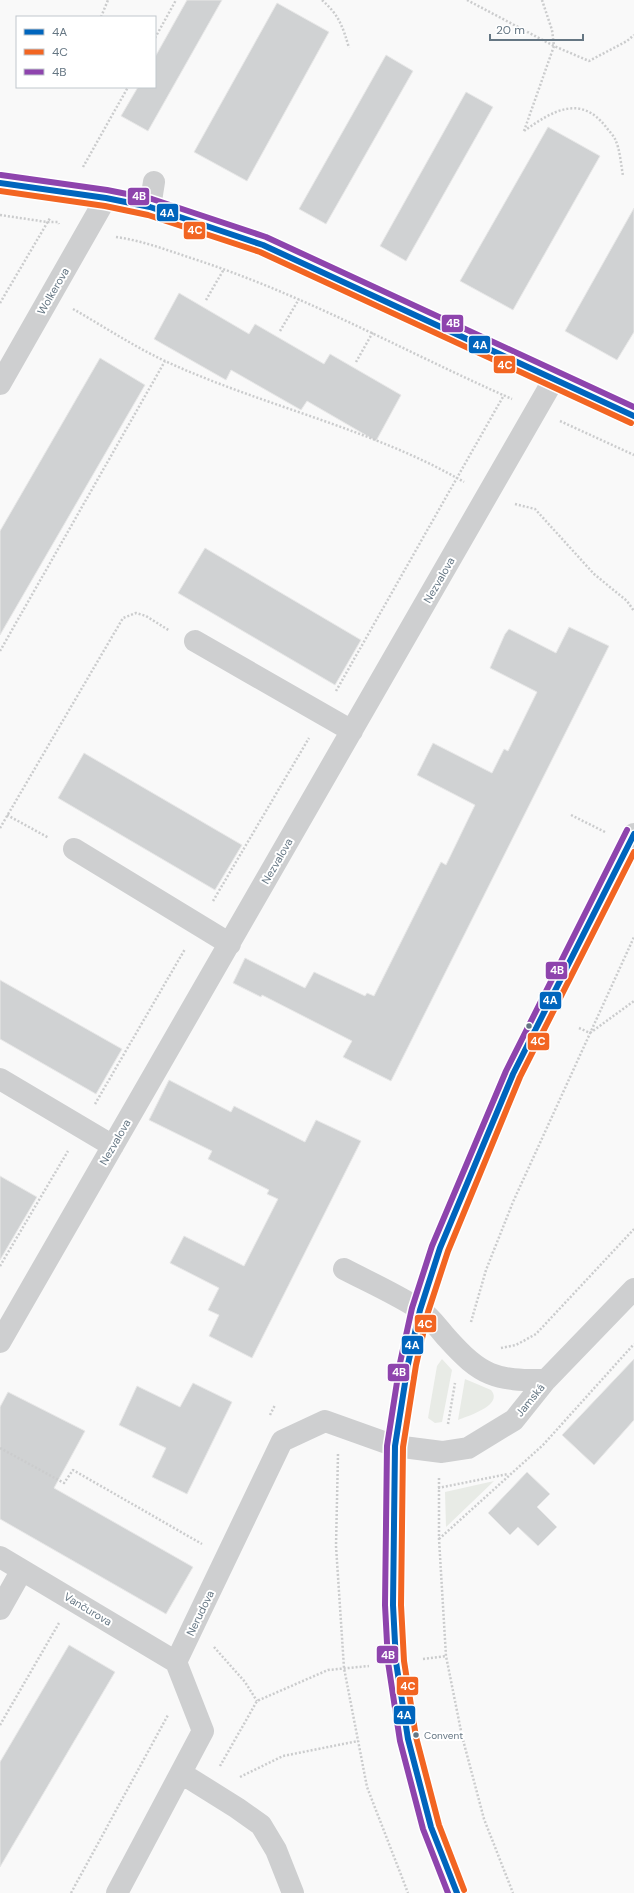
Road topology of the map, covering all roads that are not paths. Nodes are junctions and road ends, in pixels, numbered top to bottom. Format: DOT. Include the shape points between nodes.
graph roads {
  1 [pos="154,182"];
  2 [pos="0,183"];
  3 [pos="106,198"];
  4 [pos="150,207"];
  5 [pos="554,380"];
  6 [pos="0,384"];
  7 [pos="634,416"];
  8 [pos="195,641"];
  9 [pos="352,731"];
  10 [pos="632,839"];
  11 [pos="74,849"];
  12 [pos="230,944"];
  13 [pos="0,1079"];
  14 [pos="113,1146"];
  15 [pos="344,1269"];
  16 [pos="634,1289"];
  17 [pos="420,1310"];
  18 [pos="0,1342"];
  19 [pos="546,1380"];
  20 [pos="395,1446"];
  21 [pos="0,1557"];
  22 [pos="22,1570"];
  23 [pos="0,1609"];
  24 [pos="176,1662"];
  25 [pos="181,1773"];
  26 [pos="117,1893"];
  27 [pos="293,1893"];
  28 [pos="457,1893"];
  1 -- 4 [label="street"];
  2 -- 3 [label="street"];
  3 -- 4 [label="street"];
  3 -- 6 [label="street, Wolkerova"];
  4 -- 5 [label="street" via="263,246"];
  5 -- 7 [label="street"];
  5 -- 9 [label="street, Nezvalova"];
  8 -- 9 [label="street"];
  9 -- 12 [label="street, Nezvalova"];
  10 -- 17 [label="street" via="513,1074 440,1248"];
  11 -- 12 [label="street"];
  12 -- 14 [label="street, Nezvalova"];
  13 -- 14 [label="street"];
  14 -- 18 [label="street, Nezvalova"];
  15 -- 17 [label="street"];
  16 -- 19 [label="street, Jamská"];
  17 -- 19 [label="street" via="477,1367 494,1376"];
  17 -- 20 [label="street" via="408,1364"];
  19 -- 20 [label="street, Jamská" via="514,1420 468,1448 442,1452"];
  20 -- 24 [label="street, Nerudova" via="325,1421 282,1440"];
  20 -- 28 [label="street" via="393,1605 396,1662 408,1738 431,1827"];
  21 -- 22 [label="street, Vančurova"];
  22 -- 23 [label="street"];
  22 -- 24 [label="street, Vančurova"];
  24 -- 25 [label="street" via="203,1731"];
  25 -- 26 [label="street"];
  25 -- 27 [label="street" via="261,1826 276,1850"];
}
